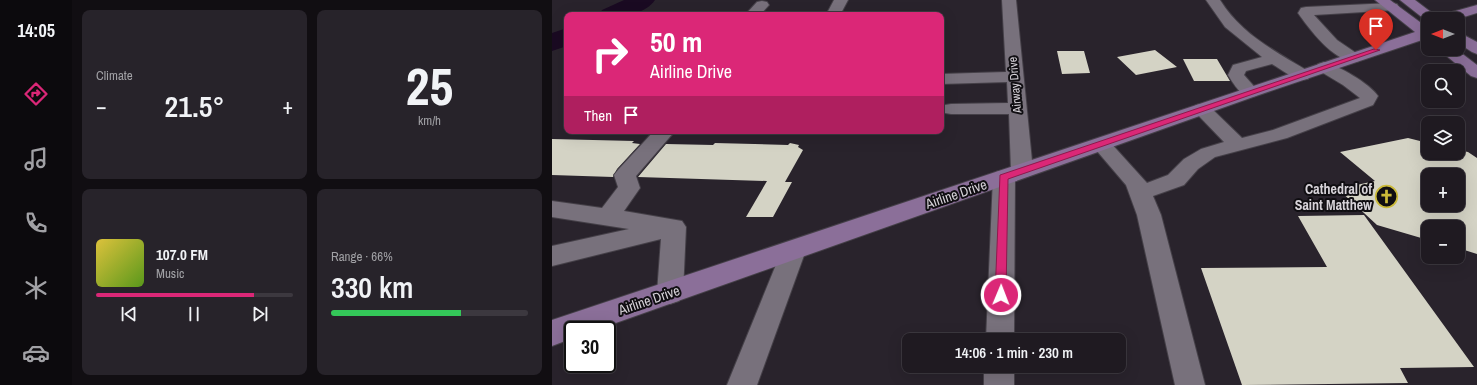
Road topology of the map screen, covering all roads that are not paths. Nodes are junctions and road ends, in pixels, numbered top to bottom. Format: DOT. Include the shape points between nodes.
graph roads {
  1 [pos="841,0"];
  2 [pos="1009,0"];
  3 [pos="1213,0"];
  4 [pos="1407,0"];
  5 [pos="1361,4"];
  6 [pos="1387,4"];
  7 [pos="762,5"];
  8 [pos="1477,9"];
  9 [pos="755,12"];
  10 [pos="835,12"];
  11 [pos="1423,12"];
  12 [pos="1465,13"];
  13 [pos="1465,24"];
  14 [pos="1477,24"];
  15 [pos="1421,30"];
  16 [pos="1465,33"];
  17 [pos="1421,36"];
  18 [pos="1477,49"];
  19 [pos="1455,56"];
  20 [pos="1275,58"];
  21 [pos="1353,58"];
  22 [pos="1324,67"];
  23 [pos="1477,73"];
  24 [pos="1302,75"];
  25 [pos="1015,77"];
  26 [pos="944,79"];
  27 [pos="1250,92"];
  28 [pos="951,109"];
  29 [pos="1017,109"];
  30 [pos="1202,109"];
  31 [pos="662,134"];
  32 [pos="1101,144"];
  33 [pos="1239,146"];
  34 [pos="1013,174"];
  35 [pos="1140,192"];
  36 [pos="552,209"];
  37 [pos="608,217"];
  38 [pos="674,226"];
  39 [pos="794,250"];
  40 [pos="552,256"];
  41 [pos="670,293"];
  42 [pos="552,333"];
  43 [pos="1001,333"];
  44 [pos="999,373"];
  45 [pos="742,385"];
  46 [pos="999,385"];
  47 [pos="1190,385"];
  1 -- 10 [label="street"];
  2 -- 25 [label="street, Airway Drive"];
  3 -- 20 [label="street" via="1228,24"];
  4 -- 11 [label="main road"];
  5 -- 6 [label="street"];
  5 -- 21 [label="street" via="1306,10 1305,13 1328,41"];
  6 -- 15 [label="main road"];
  7 -- 9 [label="street"];
  8 -- 12 [label="main road"];
  13 -- 14 [label="main road"];
  16 -- 18 [label="main road"];
  17 -- 21 [label="main road, Airline Drive"];
  19 -- 23 [label="main road"];
  20 -- 24 [label="street"];
  20 -- 27 [label="street" via="1239,68 1236,74"];
  21 -- 22 [label="main road, Airline Drive"];
  22 -- 24 [label="main road, Airline Drive"];
  22 -- 33 [label="street" via="1361,89 1369,96 1367,101 1280,134"];
  24 -- 27 [label="main road, Airline Drive"];
  25 -- 26 [label="street"];
  25 -- 29 [label="street, Airway Drive"];
  27 -- 30 [label="main road, Airline Drive"];
  28 -- 29 [label="street"];
  29 -- 34 [label="street, Airway Drive"];
  30 -- 32 [label="main road, Airline Drive"];
  30 -- 33 [label="street"];
  31 -- 37 [label="street" via="625,175 629,188"];
  32 -- 34 [label="main road, Airline Drive"];
  32 -- 35 [label="street" via="1136,182"];
  33 -- 35 [label="street" via="1208,153 1191,164 1176,180"];
  34 -- 39 [label="main road, Airline Drive"];
  34 -- 43 [label="street, Airway Drive"];
  35 -- 47 [label="street" via="1149,215"];
  36 -- 37 [label="street"];
  37 -- 38 [label="street"];
  38 -- 40 [label="street"];
  38 -- 41 [label="street"];
  39 -- 41 [label="main road, Airline Drive"];
  39 -- 45 [label="street"];
  41 -- 42 [label="main road, Airline Drive"];
  44 -- 46 [label="street"];
}
